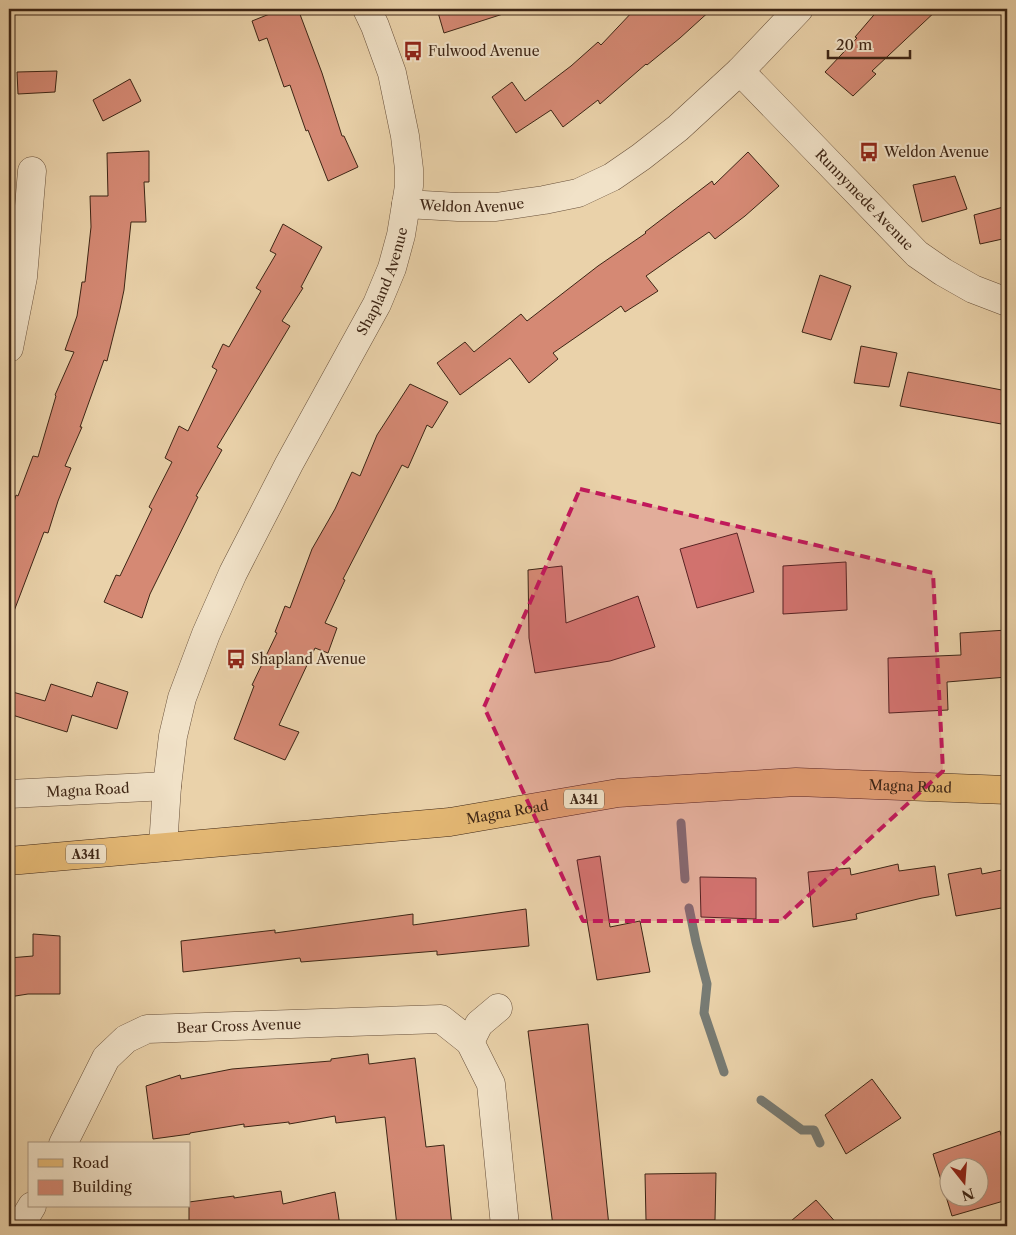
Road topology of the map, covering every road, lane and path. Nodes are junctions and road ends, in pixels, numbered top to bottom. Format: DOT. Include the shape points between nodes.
graph roads {
  1 [pos="367,9"];
  2 [pos="799,9"];
  3 [pos="740,71"];
  4 [pos="32,171"];
  5 [pos="406,204"];
  6 [pos="1007,302"];
  7 [pos="9,348"];
  8 [pos="167,786"];
  9 [pos="1007,790"];
  10 [pos="9,794"];
  11 [pos="163,847"];
  12 [pos="9,861"];
  13 [pos="498,1008"];
  14 [pos="470,1042"];
  15 [pos="64,1142"];
  16 [pos="31,1208"];
  17 [pos="20,1226"];
  18 [pos="504,1226"];
  1 -- 5 [label="street, Shapland Avenue" via="392,73 405,136 409,169"];
  2 -- 3 [label="street, Weldon Avenue"];
  3 -- 5 [label="street, Weldon Avenue" via="642,157 612,177 578,193 496,207"];
  3 -- 6 [label="street, Runnymede Avenue" via="917,254 973,289"];
  4 -- 7 [label="street" via="23,277"];
  5 -- 8 [label="street, Shapland Avenue" via="392,268 377,304 289,464 233,573 206,634 182,698"];
  8 -- 10 [label="street, Magna Road"];
  8 -- 11 [label="street, Shapland Avenue"];
  9 -- 11 [label="main road, Magna Road / A341" via="796,782 618,793 450,822"];
  11 -- 12 [label="main road, Magna Road / A341"];
  13 -- 14 [label="street" via="479,1024"];
  14 -- 15 [label="street, Bear Cross Avenue" via="441,1019 147,1029 126,1039 106,1058"];
  14 -- 18 [label="street, Bear Cross Avenue" via="491,1084"];
  16 -- 17 [label="street"];
}
